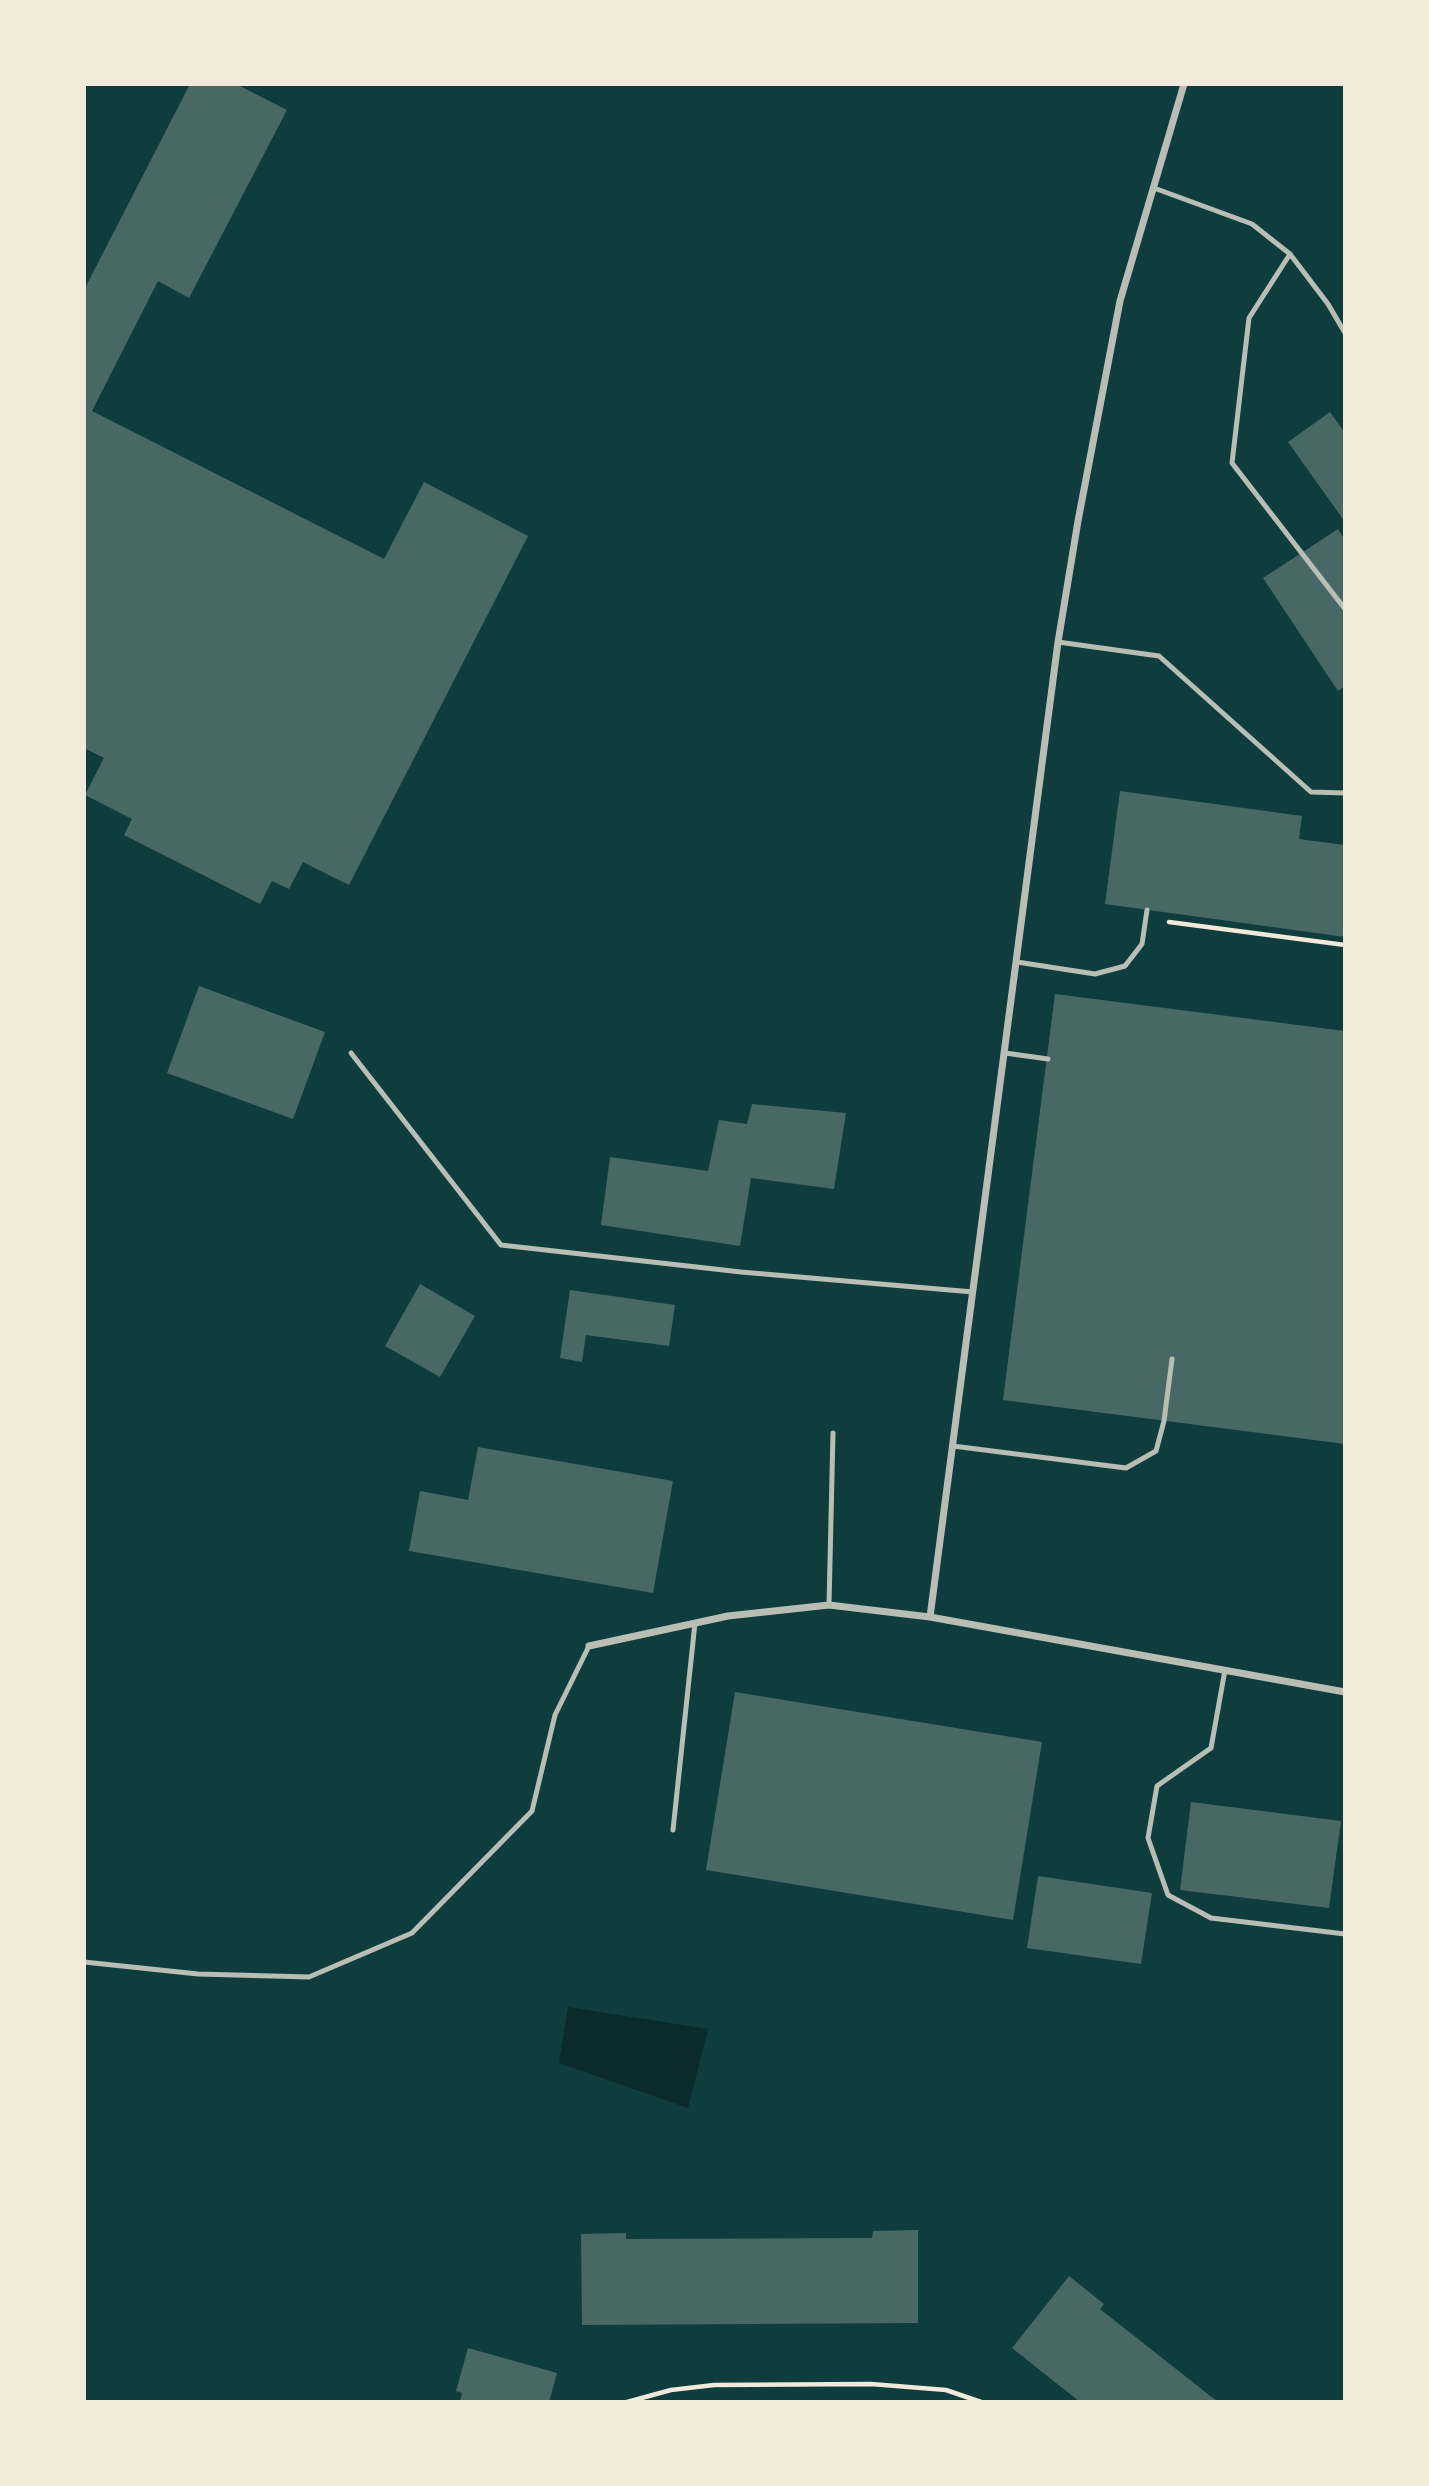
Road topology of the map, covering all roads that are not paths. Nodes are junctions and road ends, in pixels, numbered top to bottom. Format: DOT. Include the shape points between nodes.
graph roads {
  1 [pos="1184,84"];
  2 [pos="1154,188"];
  3 [pos="1290,254"];
  4 [pos="1345,333"];
  5 [pos="1345,609"];
  6 [pos="1058,642"];
  7 [pos="1345,793"];
  8 [pos="1147,910"];
  9 [pos="1017,962"];
  10 [pos="351,1053"];
  11 [pos="1005,1053"];
  12 [pos="1048,1059"];
  13 [pos="973,1292"];
  14 [pos="1172,1359"];
  15 [pos="833,1433"];
  16 [pos="953,1446"];
  17 [pos="829,1605"];
  18 [pos="930,1617"];
  19 [pos="695,1623"];
  20 [pos="589,1646"];
  21 [pos="1225,1670"];
  22 [pos="1345,1692"];
  23 [pos="673,1830"];
  24 [pos="1345,1934"];
  25 [pos="84,1962"];
  1 -- 2 [label="street"];
  2 -- 3 [label="lane" via="1252,224"];
  2 -- 6 [label="street" via="1120,301"];
  3 -- 4 [label="lane"];
  3 -- 5 [label="lane" via="1249,318 1232,463"];
  6 -- 7 [label="lane" via="1159,656 1311,792"];
  6 -- 9 [label="street"];
  8 -- 9 [label="lane" via="1142,944 1125,966 1095,974"];
  9 -- 11 [label="street"];
  10 -- 13 [label="lane" via="501,1245"];
  11 -- 12 [label="lane"];
  11 -- 13 [label="street"];
  13 -- 16 [label="street"];
  14 -- 16 [label="lane" via="1156,1451 1126,1468"];
  15 -- 17 [label="lane"];
  16 -- 18 [label="street"];
  17 -- 18 [label="street"];
  17 -- 19 [label="street"];
  18 -- 21 [label="street"];
  19 -- 20 [label="street"];
  19 -- 23 [label="lane"];
  20 -- 25 [label="lane" via="555,1715 533,1811 412,1933 309,1977 198,1974"];
  21 -- 22 [label="street"];
  21 -- 24 [label="lane" via="1211,1748 1157,1786 1148,1838 1168,1895 1211,1918"];
}
